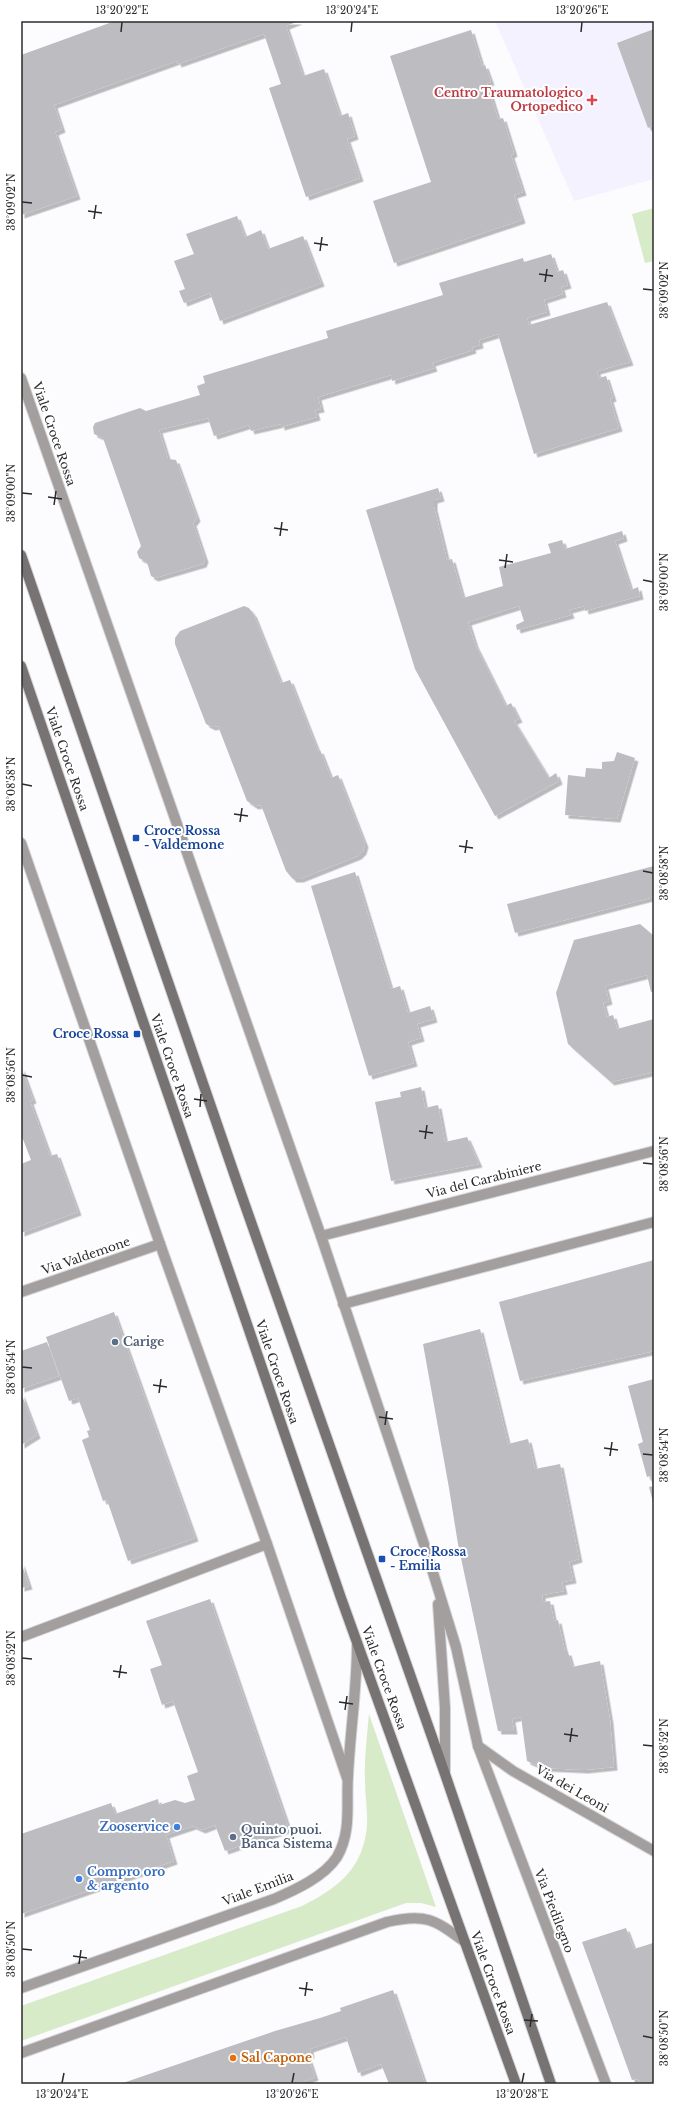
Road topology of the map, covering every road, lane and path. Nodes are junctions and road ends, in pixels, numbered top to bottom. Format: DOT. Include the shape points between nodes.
graph roads {
  1 [pos="21,378"];
  2 [pos="21,554"];
  3 [pos="21,666"];
  4 [pos="21,843"];
  5 [pos="654,1151"];
  6 [pos="654,1222"];
  7 [pos="320,1236"];
  8 [pos="160,1244"];
  9 [pos="21,1292"];
  10 [pos="343,1304"];
  11 [pos="267,1544"];
  12 [pos="437,1587"];
  13 [pos="21,1637"];
  14 [pos="357,1643"];
  15 [pos="478,1746"];
  16 [pos="445,1774"];
  17 [pos="347,1778"];
  18 [pos="654,1851"];
  19 [pos="465,1942"];
  20 [pos="21,1988"];
  21 [pos="21,2053"];
  22 [pos="516,2084"];
  23 [pos="551,2084"];
  24 [pos="606,2084"];
  1 -- 7 [label="street, Viale Croce Rossa"];
  2 -- 16 [label="street, Viale Croce Rossa" via="239,1188"];
  3 -- 14 [label="street, Viale Croce Rossa"];
  4 -- 8 [label="street"];
  5 -- 7 [label="street, Via del Carabiniere"];
  6 -- 10 [label="street"];
  7 -- 10 [label="street, Viale Croce Rossa"];
  8 -- 9 [label="street, Via Valdemone"];
  8 -- 11 [label="street"];
  10 -- 12 [label="street, Viale Croce Rossa"];
  11 -- 13 [label="street"];
  11 -- 17 [label="street"];
  12 -- 15 [label="street, Viale Croce Rossa" via="456,1647"];
  12 -- 16 [label="street, Viale Croce Rossa"];
  14 -- 17 [label="street, Viale Emilia" via="357,1679"];
  14 -- 19 [label="street, Viale Croce Rossa"];
  15 -- 18 [label="street, Via dei Leoni" via="513,1771"];
  15 -- 24 [label="street, Via Piedilegno"];
  16 -- 23 [label="street, Viale Croce Rossa"];
  17 -- 20 [label="street, Viale Emilia" via="348,1818 337,1857 299,1888"];
  19 -- 21 [label="street" via="446,1927 429,1919 409,1917 387,1922"];
  19 -- 22 [label="street, Viale Croce Rossa"];
}
